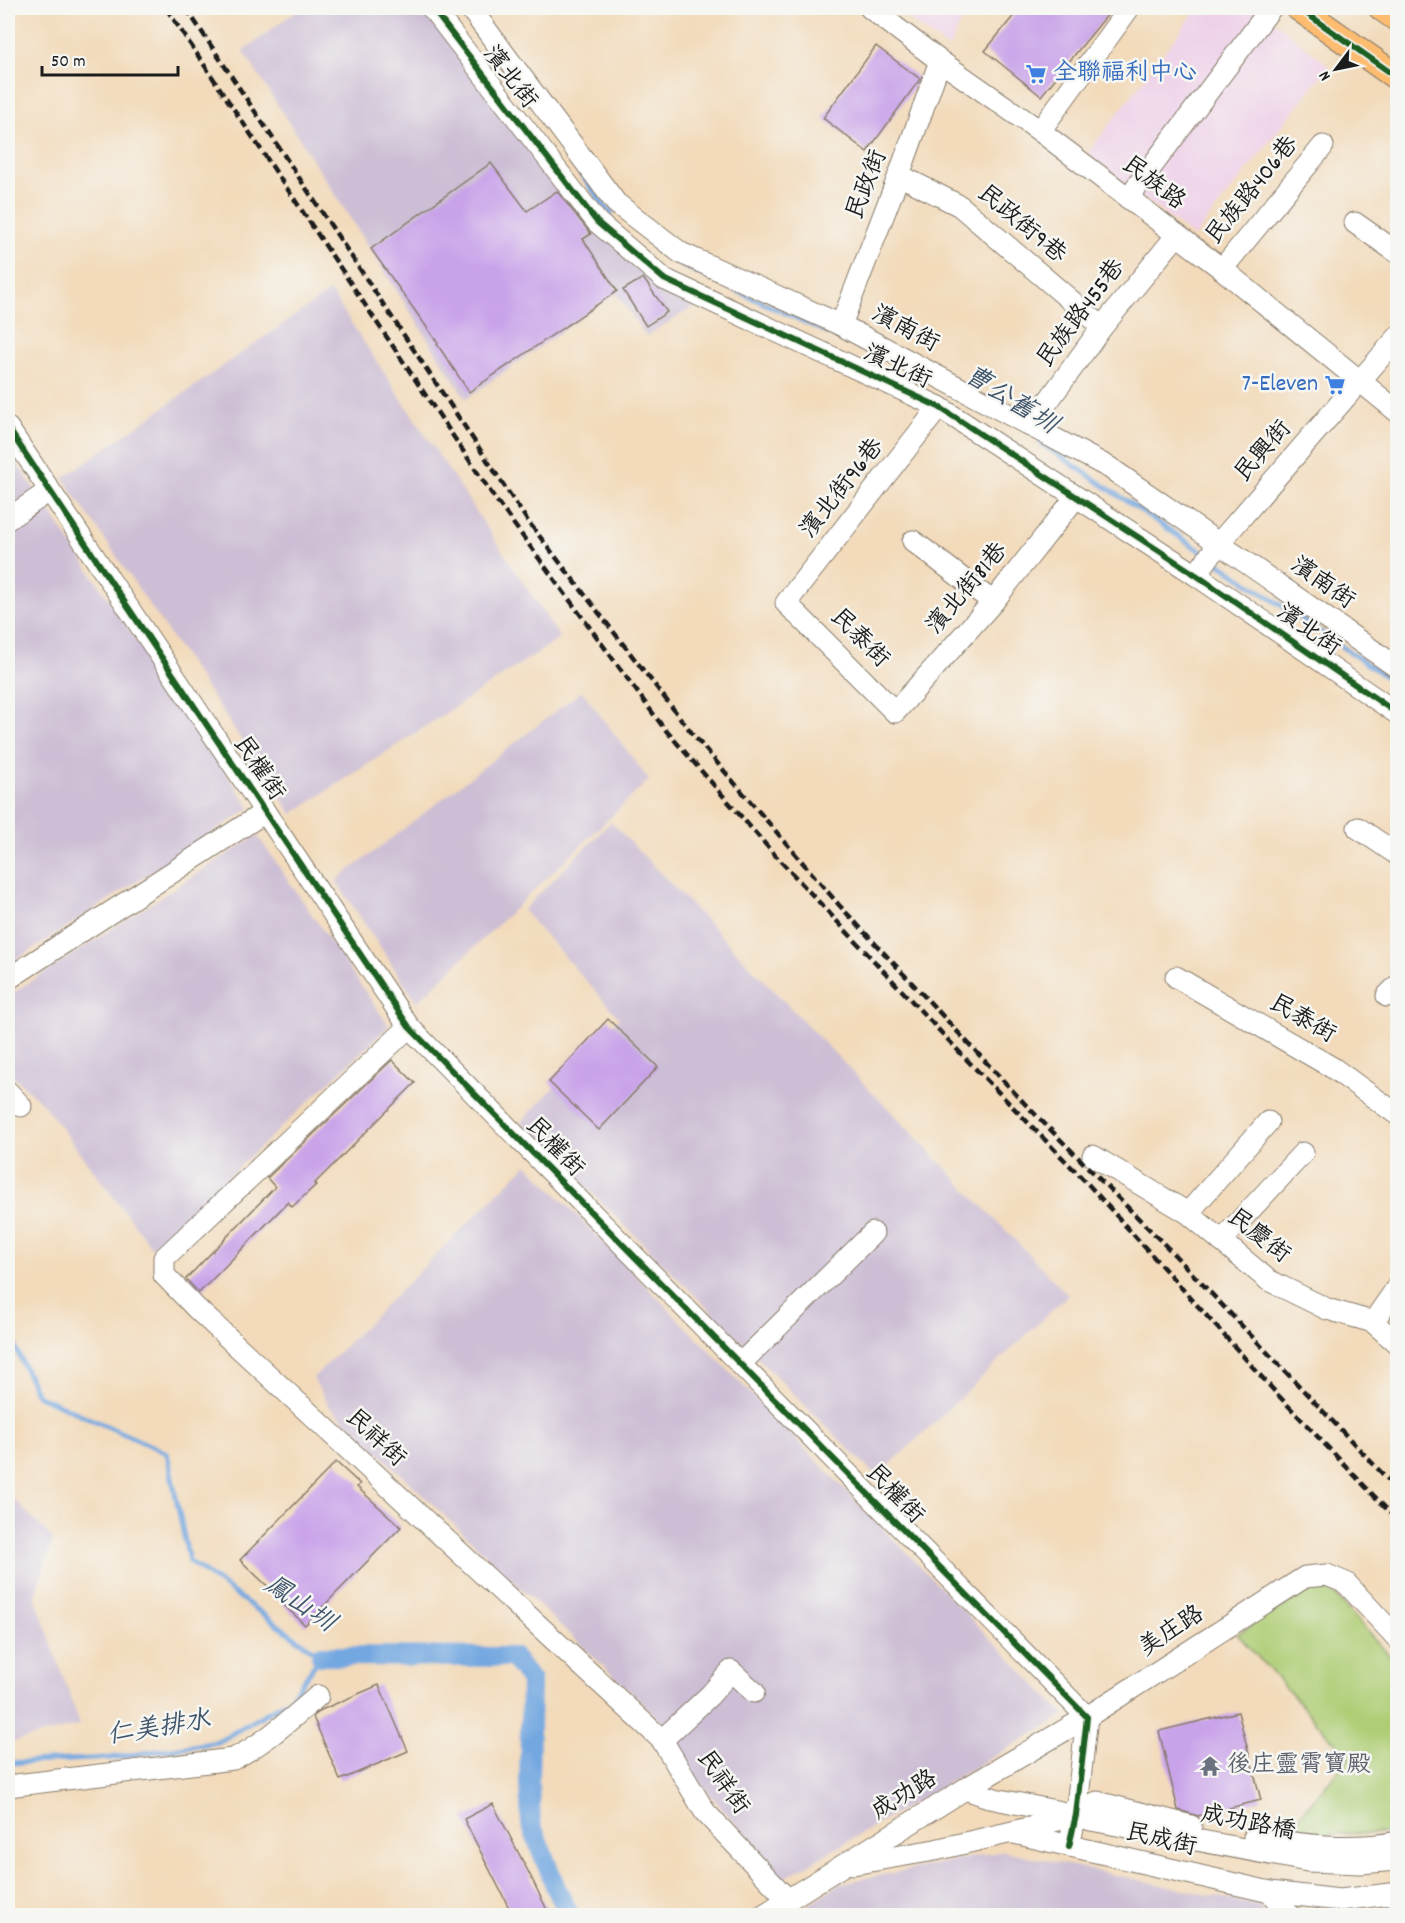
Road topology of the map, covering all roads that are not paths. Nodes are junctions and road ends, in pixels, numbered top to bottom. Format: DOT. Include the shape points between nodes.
graph roads {
  1 [pos="432,8"];
  2 [pos="470,8"];
  3 [pos="870,8"];
  4 [pos="1129,8"];
  5 [pos="1270,8"];
  6 [pos="1299,8"];
  7 [pos="1382,8"];
  8 [pos="1398,19"];
  9 [pos="940,61"];
  10 [pos="1398,78"];
  11 [pos="1040,131"];
  12 [pos="1323,146"];
  13 [pos="899,175"];
  14 [pos="1128,198"];
  15 [pos="1355,223"];
  16 [pos="1177,235"];
  17 [pos="1398,253"];
  18 [pos="1222,269"];
  19 [pos="841,326"];
  20 [pos="1102,327"];
  21 [pos="1398,337"];
  22 [pos="1359,382"];
  23 [pos="939,407"];
  24 [pos="1398,412"];
  25 [pos="1030,426"];
  26 [pos="8,428"];
  27 [pos="49,491"];
  28 [pos="1076,497"];
  29 [pos="8,519"];
  30 [pos="913,541"];
  31 [pos="1207,560"];
  32 [pos="993,602"];
  33 [pos="786,603"];
  34 [pos="1398,668"];
  35 [pos="895,712"];
  36 [pos="1398,714"];
  37 [pos="265,812"];
  38 [pos="1358,828"];
  39 [pos="1398,855"];
  40 [pos="10,973"];
  41 [pos="1176,977"];
  42 [pos="409,1027"];
  43 [pos="1398,1115"];
  44 [pos="1268,1122"];
  45 [pos="1303,1153"];
  46 [pos="1093,1156"];
  47 [pos="1188,1214"];
  48 [pos="873,1233"];
  49 [pos="1221,1241"];
  50 [pos="1398,1286"];
  51 [pos="1373,1322"];
  52 [pos="1398,1344"];
  53 [pos="740,1364"];
  54 [pos="1398,1639"];
  55 [pos="754,1692"];
  56 [pos="318,1696"];
  57 [pos="1087,1717"];
  58 [pos="662,1740"];
  59 [pos="8,1786"];
  60 [pos="964,1789"];
  61 [pos="1083,1817"];
  62 [pos="1010,1832"];
  63 [pos="1398,1842"];
  64 [pos="1069,1846"];
  65 [pos="1398,1860"];
  66 [pos="843,1865"];
  67 [pos="1270,1892"];
  68 [pos="1398,1893"];
  69 [pos="788,1899"];
  70 [pos="762,1916"];
  71 [pos="1290,1916"];
  1 -- 23 [label="street, 濱北街" via="597,222 664,279"];
  2 -- 19 [label="street, 濱南街" via="616,203 681,253"];
  3 -- 9 [label="street, 民族路"];
  4 -- 11 [label="street"];
  5 -- 14 [label="street"];
  6 -- 10 [label="main road"];
  7 -- 8 [label="main road"];
  9 -- 11 [label="street, 民族路"];
  9 -- 13 [label="street, 民政街"];
  11 -- 14 [label="street, 民族路"];
  12 -- 18 [label="street, 民族路406巷"];
  13 -- 19 [label="street, 民政街"];
  13 -- 20 [label="street, 民政街9巷" via="960,206"];
  14 -- 16 [label="street, 民族路"];
  15 -- 17 [label="street"];
  16 -- 18 [label="street, 民族路"];
  16 -- 20 [label="street, 民族路455巷"];
  18 -- 22 [label="street, 民族路"];
  19 -- 25 [label="street, 濱南街"];
  20 -- 25 [label="street, 民族路455巷"];
  21 -- 22 [label="street, 民興街"];
  22 -- 24 [label="street, 民族路"];
  22 -- 31 [label="street, 民興街"];
  23 -- 28 [label="street, 濱北街"];
  23 -- 33 [label="street, 濱北街96巷"];
  25 -- 31 [label="street, 濱南街" via="1110,468"];
  26 -- 27 [label="street, 民權街"];
  27 -- 29 [label="street"];
  27 -- 37 [label="street, 民權街"];
  28 -- 31 [label="street, 濱北街"];
  28 -- 32 [label="street, 濱北街81巷"];
  30 -- 32 [label="street"];
  31 -- 34 [label="street, 濱南街"];
  31 -- 36 [label="street, 濱北街"];
  32 -- 35 [label="street, 濱北街81巷"];
  33 -- 35 [label="street, 民泰街"];
  37 -- 40 [label="street"];
  37 -- 42 [label="street, 民權街"];
  38 -- 39 [label="street"];
  41 -- 43 [label="street, 民泰街" via="1333,1068"];
  42 -- 53 [label="street, 民權街"];
  42 -- 58 [label="street, 民祥街" via="164,1258 164,1275"];
  44 -- 47 [label="street"];
  45 -- 49 [label="street"];
  46 -- 47 [label="street, 民慶街"];
  47 -- 49 [label="street, 民慶街"];
  48 -- 53 [label="street"];
  49 -- 51 [label="street, 民慶街" via="1268,1280 1327,1309"];
  50 -- 51 [label="street"];
  51 -- 52 [label="street, 民慶街"];
  53 -- 57 [label="street, 民權街"];
  54 -- 57 [label="street, 美庄路" via="1346,1583 1327,1575 1305,1577"];
  55 -- 58 [label="street" via="731,1671"];
  56 -- 59 [label="street" via="279,1730 233,1759"];
  57 -- 60 [label="street, 美庄路"];
  57 -- 61 [label="street"];
  58 -- 69 [label="street, 民祥街" via="705,1812"];
  60 -- 61 [label="street, 成功路"];
  60 -- 66 [label="street, 成功路"];
  61 -- 62 [label="street"];
  61 -- 63 [label="street" via="1097,1802 1197,1828 1299,1844 1378,1846"];
  61 -- 64 [label="street"];
  61 -- 65 [label="street, 成功路橋" via="1307,1861"];
  62 -- 64 [label="street, 民成街"];
  62 -- 66 [label="street"];
  64 -- 67 [label="street, 民成街"];
  66 -- 69 [label="street, 成功路"];
  67 -- 68 [label="street, 民成街" via="1340,1900"];
  67 -- 71 [label="street"];
  69 -- 70 [label="street, 成功路"];
}
